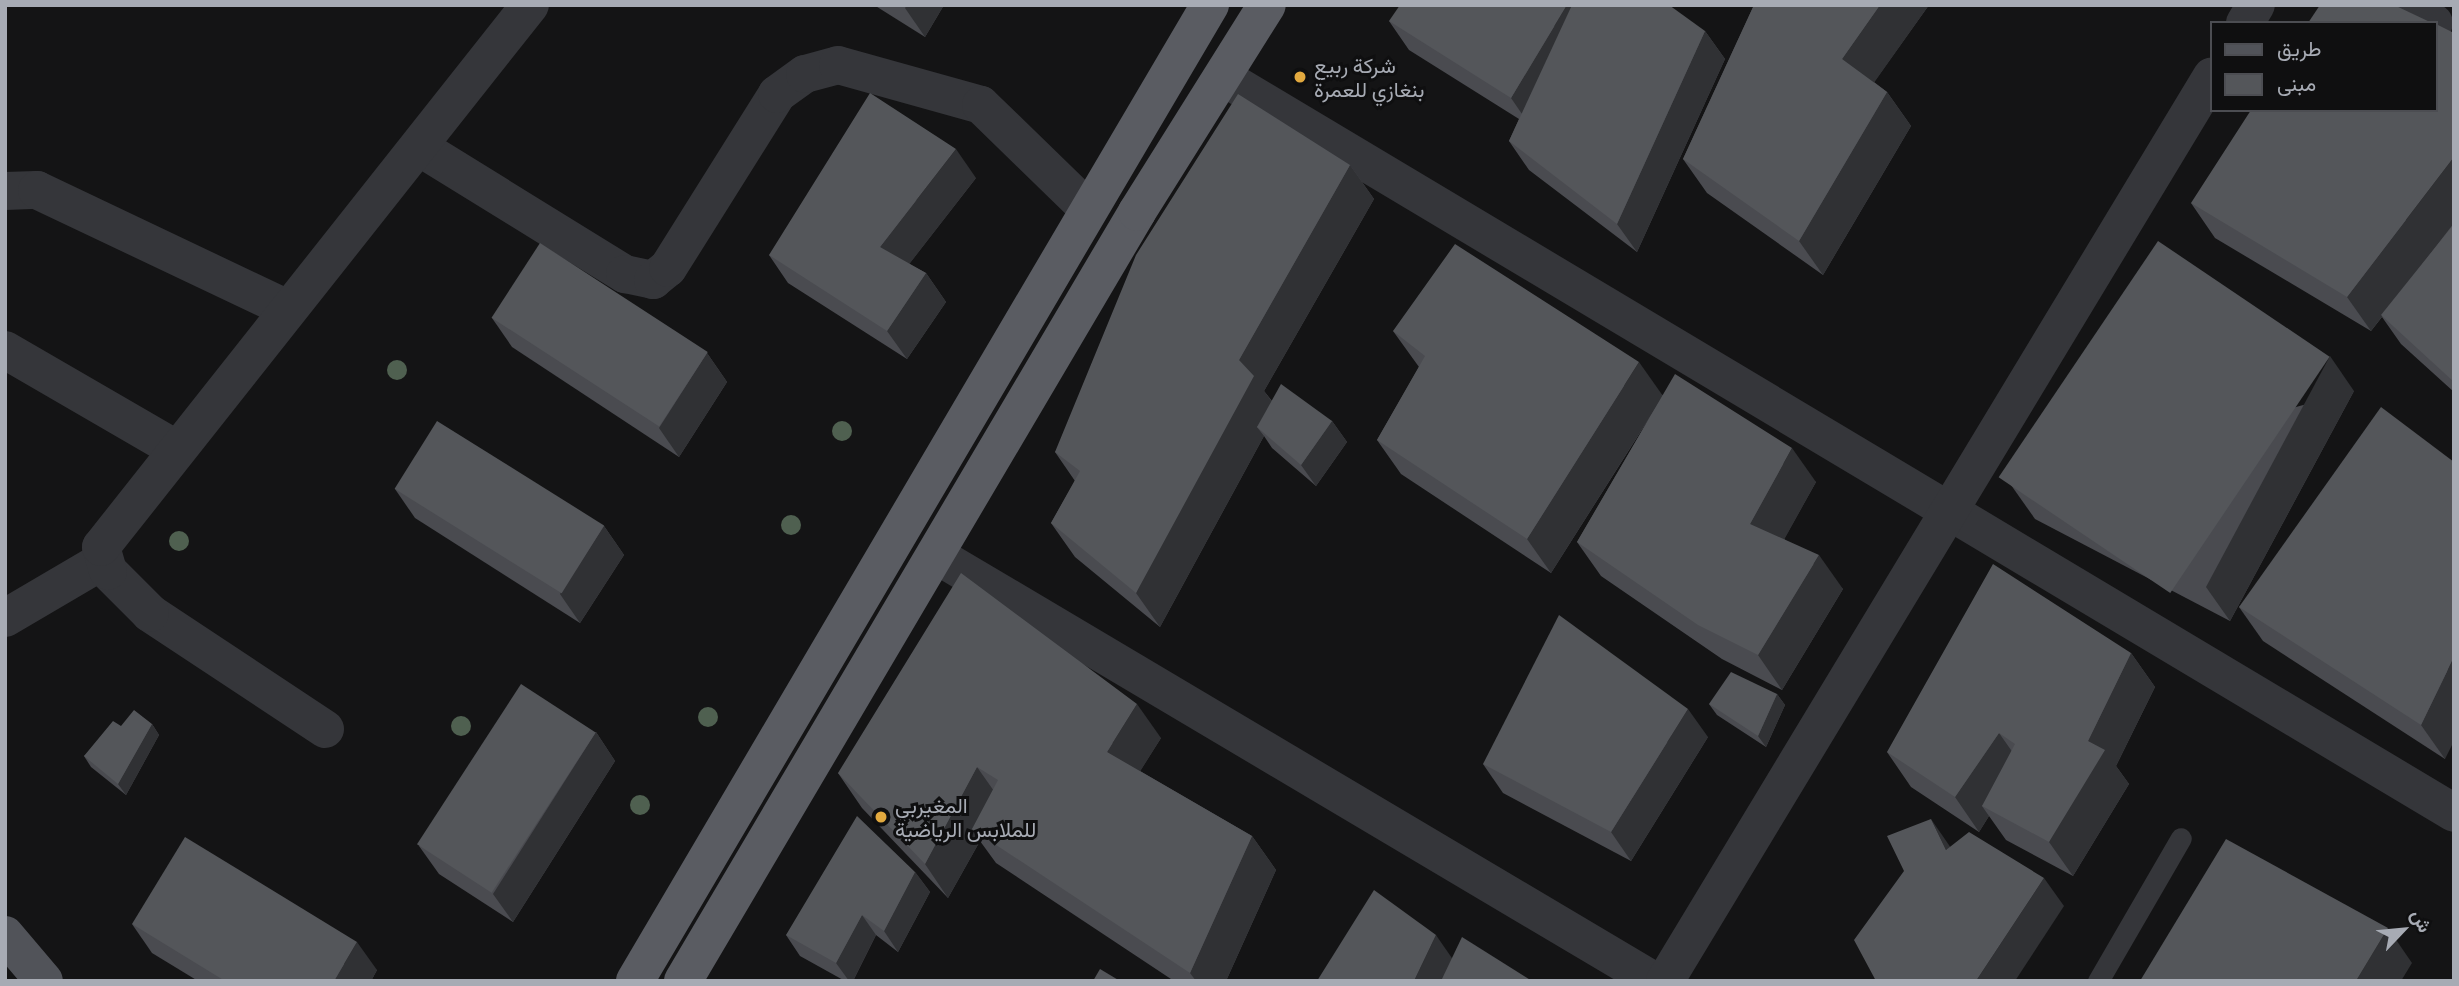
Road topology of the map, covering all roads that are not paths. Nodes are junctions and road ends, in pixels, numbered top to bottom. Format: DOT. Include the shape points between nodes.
graph roads {
  1 [pos="530,5"];
  2 [pos="1209,5"];
  3 [pos="1267,5"];
  4 [pos="2256,5"];
  5 [pos="2397,5"];
  6 [pos="2246,21"];
  7 [pos="2431,21"];
  8 [pos="2438,24"];
  9 [pos="2454,32"];
  10 [pos="1223,77"];
  11 [pos="2210,79"];
  12 [pos="419,147"];
  13 [pos="5,191"];
  14 [pos="1088,209"];
  15 [pos="288,309"];
  16 [pos="5,350"];
  17 [pos="176,449"];
  18 [pos="1948,508"];
  19 [pos="936,555"];
  20 [pos="102,561"];
  21 [pos="5,618"];
  22 [pos="325,729"];
  23 [pos="2454,813"];
  24 [pos="2181,838"];
  25 [pos="5,935"];
  26 [pos="44,981"];
  27 [pos="635,981"];
  28 [pos="683,981"];
  29 [pos="1654,981"];
  30 [pos="1665,981"];
  31 [pos="2098,981"];
  1 -- 12 [label="street"];
  2 -- 14 [label="highway"];
  3 -- 10 [label="highway"];
  4 -- 6 [label="street"];
  5 -- 7 [label="street"];
  8 -- 9 [label="street"];
  10 -- 18 [label="street"];
  10 -- 19 [label="highway"];
  11 -- 18 [label="street"];
  12 -- 14 [label="street" via="625,274 653,280 668,268 777,94 805,74 838,65 981,105"];
  12 -- 15 [label="street"];
  13 -- 15 [label="street" via="37,190"];
  14 -- 27 [label="highway"];
  15 -- 17 [label="street"];
  16 -- 17 [label="street"];
  17 -- 20 [label="street" via="104,539"];
  18 -- 23 [label="street"];
  18 -- 30 [label="street"];
  19 -- 28 [label="highway"];
  19 -- 29 [label="street"];
  20 -- 21 [label="street"];
  20 -- 22 [label="street" via="150,613"];
  24 -- 31 [label="lane"];
  25 -- 26 [label="main road"];
}
